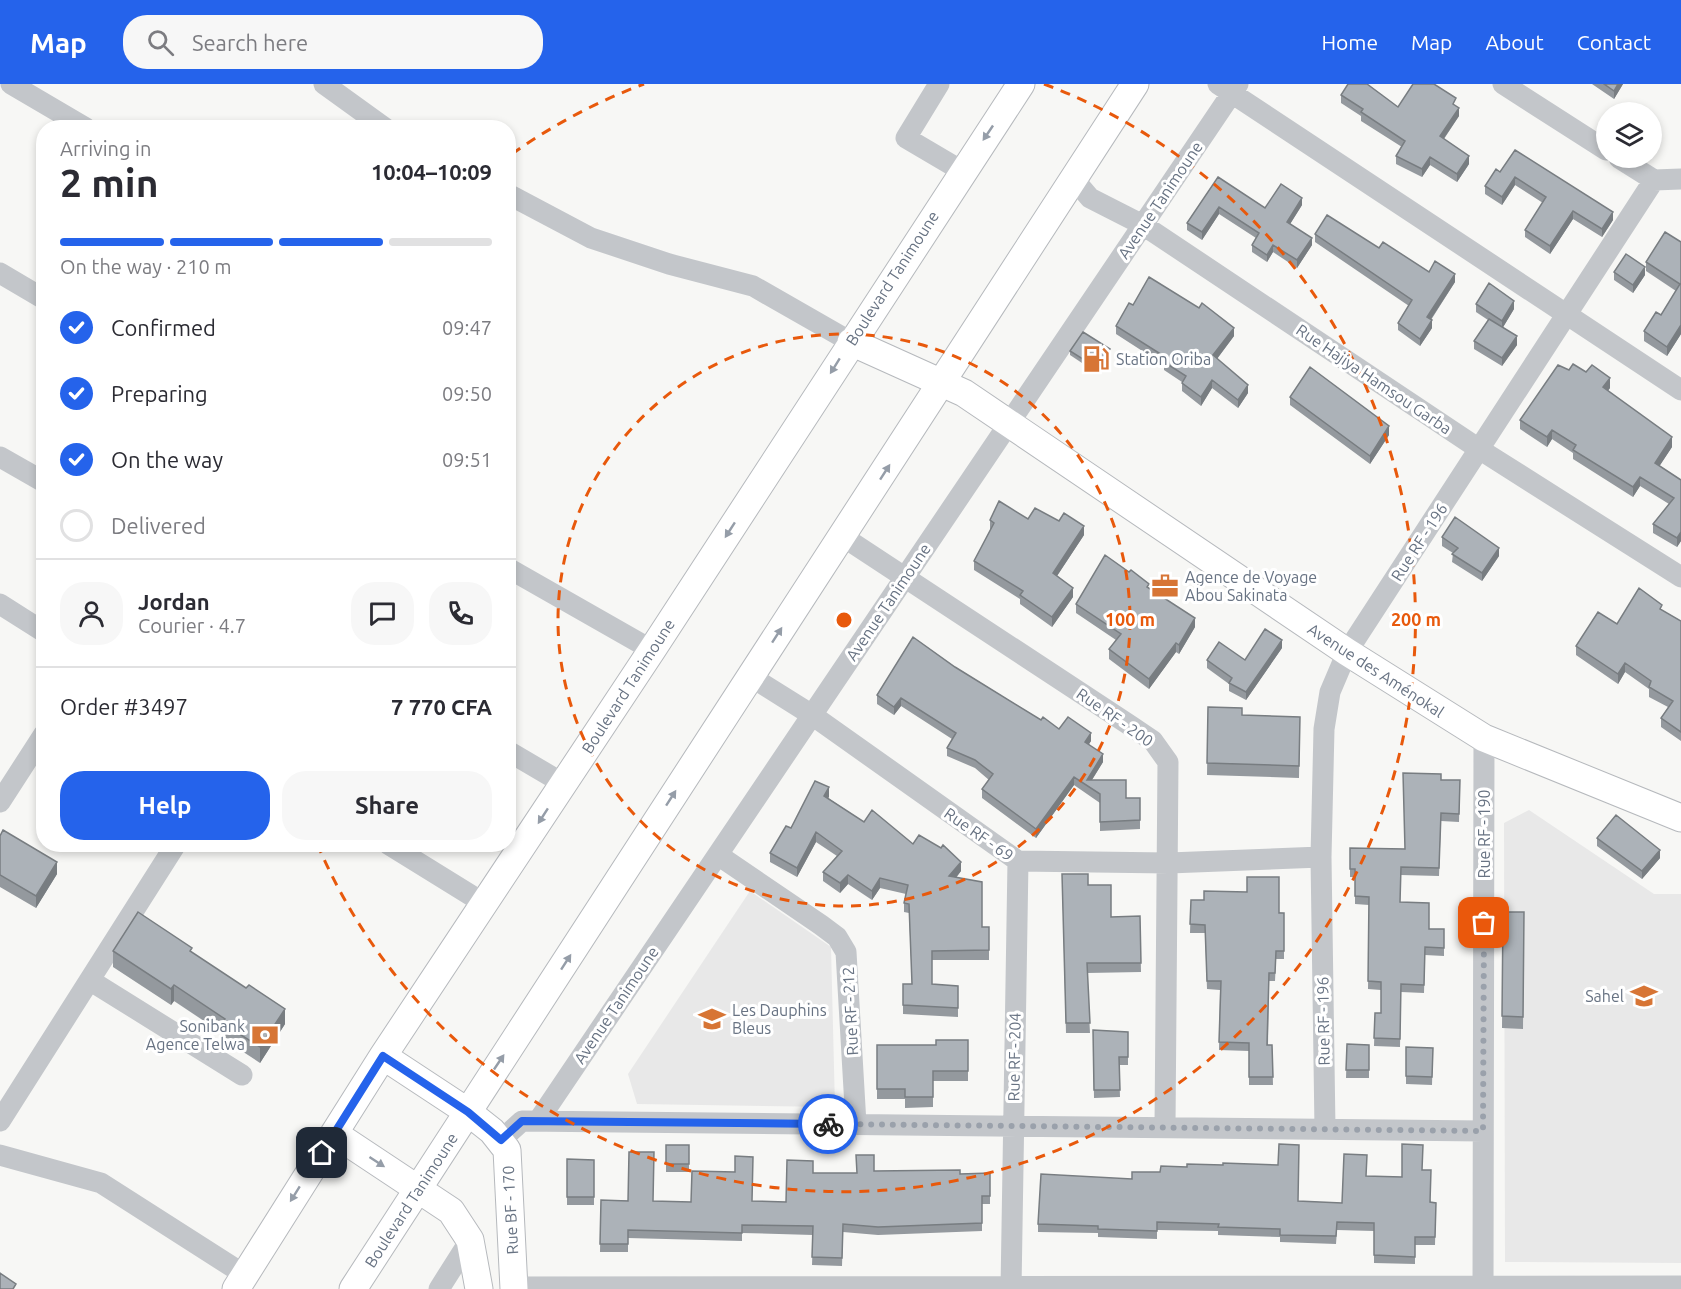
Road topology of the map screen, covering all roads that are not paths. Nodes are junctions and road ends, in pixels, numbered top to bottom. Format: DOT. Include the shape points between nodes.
graph roads {
  1 [pos="11,84"];
  2 [pos="324,84"];
  3 [pos="939,84"];
  4 [pos="1021,84"];
  5 [pos="1135,84"];
  6 [pos="1503,84"];
  7 [pos="1229,87"];
  8 [pos="72,120"];
  9 [pos="374,120"];
  10 [pos="1596,144"];
  11 [pos="1635,168"];
  12 [pos="962,171"];
  13 [pos="1681,179"];
  14 [pos="1654,180"];
  15 [pos="1069,187"];
  16 [pos="516,198"];
  17 [pos="1143,225"];
  18 [pos="0,273"];
  19 [pos="36,294"];
  20 [pos="1566,315"];
  21 [pos="851,342"];
  22 [pos="942,385"];
  23 [pos="1681,390"];
  24 [pos="1009,424"];
  25 [pos="1479,449"];
  26 [pos="2,462"];
  27 [pos="36,478"];
  28 [pos="842,536"];
  29 [pos="516,573"];
  30 [pos="1681,577"];
  31 [pos="905,578"];
  32 [pos="0,604"];
  33 [pos="36,627"];
  34 [pos="652,650"];
  35 [pos="1347,652"];
  36 [pos="750,676"];
  37 [pos="812,716"];
  38 [pos="1484,738"];
  39 [pos="36,746"];
  40 [pos="516,756"];
  41 [pos="564,784"];
  42 [pos="0,802"];
  43 [pos="1681,818"];
  44 [pos="171,852"];
  45 [pos="401,852"];
  46 [pos="718,855"];
  47 [pos="1321,857"];
  48 [pos="1018,861"];
  49 [pos="1169,863"];
  50 [pos="485,904"];
  51 [pos="91,981"];
  52 [pos="383,1056"];
  53 [pos="242,1076"];
  54 [pos="468,1112"];
  55 [pos="538,1121"];
  56 [pos="0,1122"];
  57 [pos="856,1124"];
  58 [pos="1013,1126"];
  59 [pos="1165,1128"];
  60 [pos="1325,1129"];
  61 [pos="1483,1131"];
  62 [pos="335,1134"];
  63 [pos="501,1140"];
  64 [pos="0,1155"];
  65 [pos="419,1189"];
  66 [pos="470,1240"];
  67 [pos="241,1282"];
  68 [pos="1681,1286"];
  69 [pos="1636,1287"];
  70 [pos="514,1288"];
  71 [pos="747,1288"];
  72 [pos="1011,1288"];
  73 [pos="1169,1288"];
  74 [pos="1323,1288"];
  75 [pos="1483,1288"];
  76 [pos="353,1289"];
  77 [pos="439,1289"];
  78 [pos="479,1289"];
  1 -- 8 [label="street"];
  2 -- 9 [label="street"];
  3 -- 12 [label="street" via="906,138"];
  4 -- 12 [label="main road, Boulevard Tanimoune, one-way"];
  5 -- 15 [label="main road, Boulevard Tanimoune"];
  6 -- 10 [label="street"];
  7 -- 17 [label="street, Avenue Tanimoune"];
  7 -- 20 [label="street"];
  11 -- 14 [label="street"];
  12 -- 21 [label="main road, Boulevard Tanimoune"];
  13 -- 14 [label="street"];
  14 -- 20 [label="street, Rue RF - 196"];
  15 -- 17 [label="street, Rue Hajiya Hamsou Garba" via="1078,184 1090,198"];
  15 -- 22 [label="main road, Boulevard Tanimoune"];
  16 -- 21 [label="street" via="591,238 753,286"];
  17 -- 24 [label="street, Avenue Tanimoune"];
  17 -- 25 [label="street, Rue Hajiya Hamsou Garba"];
  18 -- 19 [label="street"];
  20 -- 23 [label="street"];
  20 -- 25 [label="street, Rue RF - 196"];
  21 -- 22 [label="main road, Avenue des Aménokal"];
  21 -- 34 [label="main road, Boulevard Tanimoune, one-way"];
  22 -- 24 [label="main road, Avenue des Aménokal" via="964,393"];
  28 -- 22 [label="main road, Boulevard Tanimoune, one-way"];
  24 -- 31 [label="street, Avenue Tanimoune"];
  24 -- 35 [label="main road, Avenue des Aménokal"];
  25 -- 30 [label="street, Rue Hajiya Hamsou Garba"];
  25 -- 35 [label="street, Rue RF - 196"];
  26 -- 27 [label="street"];
  28 -- 31 [label="street, Rue RF - 200"];
  36 -- 28 [label="main road, Boulevard Tanimoune, one-way"];
  29 -- 34 [label="street"];
  31 -- 37 [label="street, Avenue Tanimoune"];
  31 -- 49 [label="street, Rue RF - 200" via="1153,741 1168,762"];
  32 -- 33 [label="street"];
  34 -- 41 [label="main road, Boulevard Tanimoune"];
  35 -- 38 [label="main road, Avenue des Aménokal"];
  35 -- 47 [label="street, Rue RF - 196" via="1330,692 1324,729"];
  36 -- 37 [label="street, Rue RF - 69"];
  54 -- 36 [label="main road, Boulevard Tanimoune, one-way"];
  37 -- 46 [label="street, Avenue Tanimoune"];
  37 -- 48 [label="street, Rue RF - 69"];
  38 -- 43 [label="main road, Avenue des Aménokal"];
  38 -- 61 [label="street, Rue RF - 190"];
  39 -- 42 [label="street"];
  40 -- 41 [label="street"];
  41 -- 50 [label="main road, Boulevard Tanimoune, one-way"];
  44 -- 51 [label="street"];
  45 -- 50 [label="street"];
  46 -- 55 [label="street, Avenue Tanimoune"];
  46 -- 57 [label="street, Rue RF - 212" via="837,937 846,952"];
  47 -- 49 [label="street, Rue RF - 69"];
  47 -- 60 [label="street, Rue RF - 196"];
  48 -- 49 [label="street, Rue RF - 69"];
  48 -- 58 [label="street, Rue RF - 204"];
  49 -- 59 [label="street, Rue RF - 200"];
  50 -- 52 [label="main road, Boulevard Tanimoune"];
  51 -- 53 [label="street"];
  51 -- 56 [label="street"];
  52 -- 54 [label="main road"];
  52 -- 62 [label="main road, Boulevard Tanimoune"];
  54 -- 63 [label="main road"];
  54 -- 65 [label="main road, Boulevard Tanimoune"];
  55 -- 57 [label="street"];
  55 -- 63 [label="street" via="522,1121"];
  57 -- 58 [label="street"];
  58 -- 59 [label="street"];
  58 -- 72 [label="street, Rue RF - 204"];
  59 -- 60 [label="street"];
  60 -- 61 [label="street"];
  61 -- 75 [label="street, Rue RF - 190"];
  62 -- 65 [label="main road, one-way"];
  62 -- 67 [label="main road, Boulevard Tanimoune, one-way"];
  63 -- 70 [label="main road, Rue BF - 170" via="507,1150"];
  64 -- 67 [label="street" via="101,1183"];
  65 -- 66 [label="main road" via="451,1211"];
  65 -- 76 [label="main road, Boulevard Tanimoune"];
  66 -- 77 [label="street"];
  66 -- 78 [label="main road"];
  68 -- 69 [label="street"];
  69 -- 75 [label="street"];
  70 -- 71 [label="street"];
  71 -- 72 [label="street"];
  72 -- 73 [label="street"];
  73 -- 74 [label="street"];
  74 -- 75 [label="street"];
}
